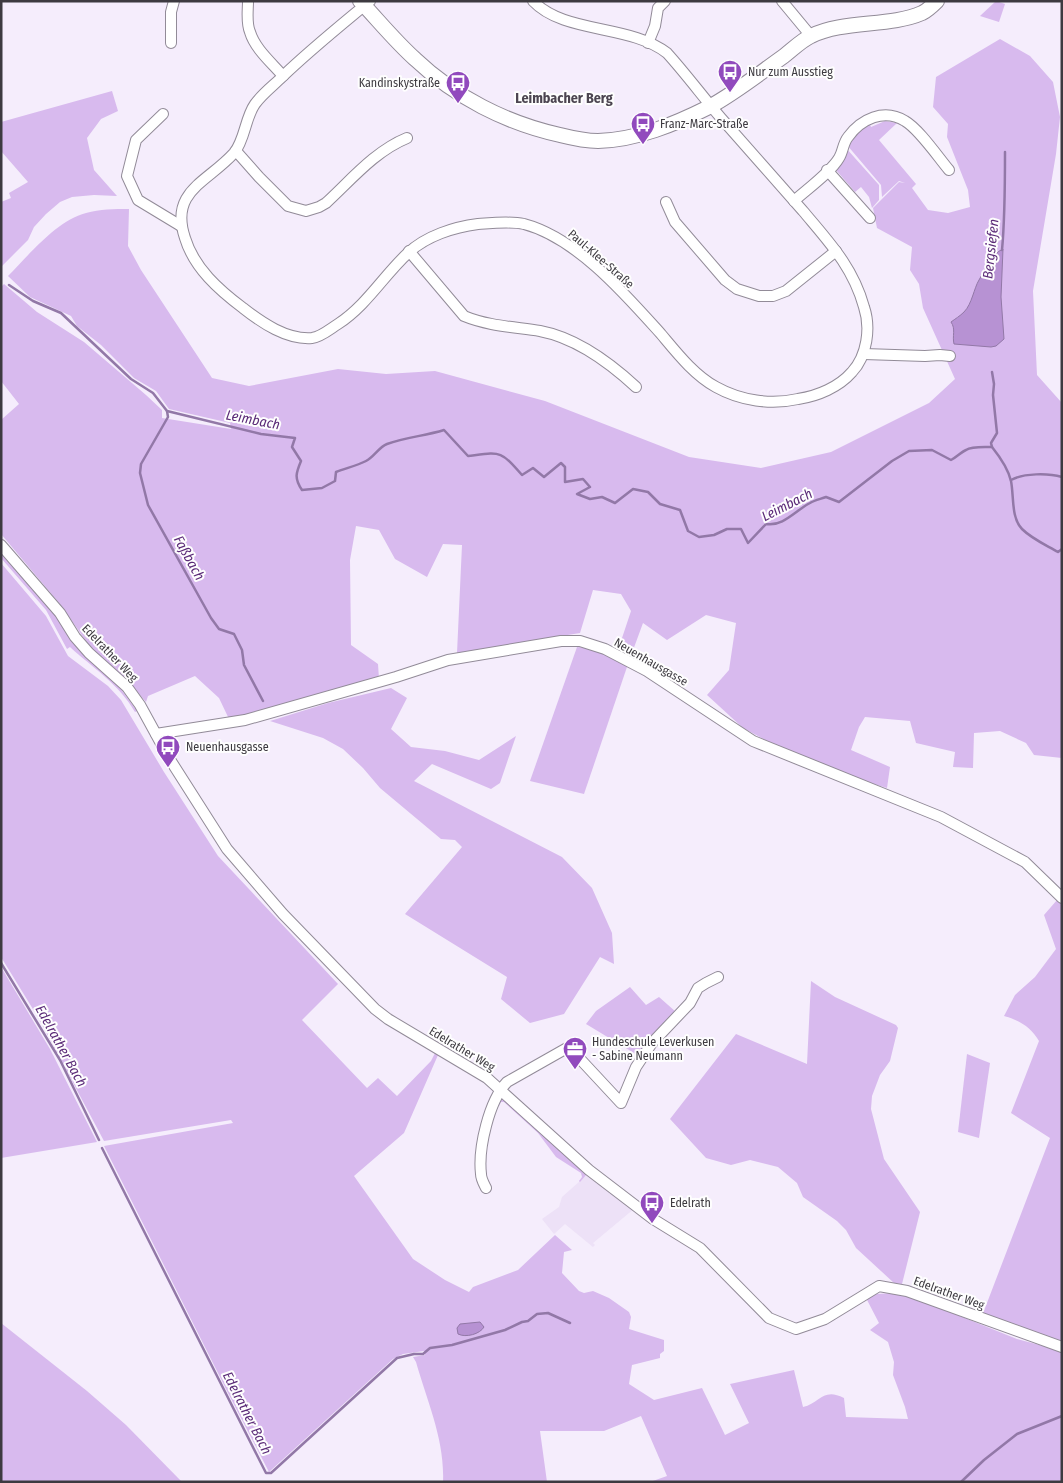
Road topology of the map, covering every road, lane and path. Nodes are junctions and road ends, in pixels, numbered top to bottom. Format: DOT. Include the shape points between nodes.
graph roads {
  1 [pos="174,1"];
  2 [pos="248,1"];
  3 [pos="533,1"];
  4 [pos="665,1"];
  5 [pos="782,1"];
  6 [pos="924,1"];
  7 [pos="938,1"];
  8 [pos="365,3"];
  9 [pos="903,18"];
  10 [pos="811,36"];
  11 [pos="171,43"];
  12 [pos="648,43"];
  13 [pos="283,76"];
  14 [pos="711,106"];
  15 [pos="164,114"];
  16 [pos="407,138"];
  17 [pos="236,151"];
  18 [pos="827,170"];
  19 [pos="949,170"];
  20 [pos="794,201"];
  21 [pos="666,202"];
  22 [pos="870,218"];
  23 [pos="181,226"];
  24 [pos="409,251"];
  25 [pos="836,251"];
  26 [pos="864,354"];
  27 [pos="950,356"];
  28 [pos="636,387"];
  29 [pos="1,545"];
  30 [pos="156,734"];
  31 [pos="1062,898"];
  32 [pos="718,977"];
  33 [pos="500,1089"];
  34 [pos="486,1188"];
  35 [pos="1062,1347"];
  1 -- 11 [label="street"];
  2 -- 13 [label="street" via="250,33 259,49"];
  3 -- 12 [label="street" via="542,11 568,21"];
  4 -- 12 [label="street" via="658,8"];
  5 -- 10 [label="street"];
  6 -- 9 [label="street"];
  7 -- 9 [label="street" via="923,12"];
  8 -- 13 [label="street, Paul-Klee-Straße"];
  8 -- 14 [label="street" via="414,59 450,87 510,121 544,132 597,141 622,138 668,126"];
  9 -- 10 [label="street"];
  10 -- 14 [label="street"];
  12 -- 14 [label="street" via="667,54"];
  13 -- 17 [label="street, Paul-Klee-Straße" via="256,102"];
  14 -- 20 [label="street, Paul-Klee-Straße"];
  15 -- 23 [label="street" via="136,140 127,176 138,200"];
  16 -- 17 [label="street" via="375,158 326,203 306,211 288,206"];
  17 -- 23 [label="street, Paul-Klee-Straße" via="189,192 181,212"];
  18 -- 19 [label="street" via="839,158 844,142 853,131 867,119 880,115 905,121"];
  18 -- 20 [label="street"];
  18 -- 22 [label="street"];
  20 -- 25 [label="street, Paul-Klee-Straße"];
  21 -- 25 [label="street" via="675,222 725,280 737,289 759,296 773,296 786,291"];
  23 -- 24 [label="street, Paul-Klee-Straße" via="196,262 223,293 251,315 289,336 316,338 354,313"];
  24 -- 26 [label="street, Paul-Klee-Straße" via="438,234 469,225 521,223 557,237 593,265 634,304 701,377 734,396 778,402 807,398 840,384 855,370"];
  24 -- 28 [label="street" via="464,316 475,321 542,331 573,341"];
  25 -- 26 [label="street, Paul-Klee-Straße" via="856,283 867,315"];
  26 -- 27 [label="street"];
  29 -- 30 [label="street, Edelrather Weg" via="60,613 89,653 127,687"];
  30 -- 31 [label="street, Neuenhausgasse" via="246,720 448,660 561,641 580,642 604,649 647,671 753,740 941,817 1025,862"];
  30 -- 33 [label="street, Edelrather Weg" via="226,849 283,914 375,1009"];
  32 -- 33 [label="street" via="698,988 690,1003 652,1042 636,1067 621,1103 568,1048"];
  33 -- 34 [label="street" via="483,1133 480,1175"];
  33 -- 35 [label="street, Edelrather Weg" via="589,1170 653,1219 700,1248 769,1318 796,1329 825,1319 879,1286 907,1291"];
}
